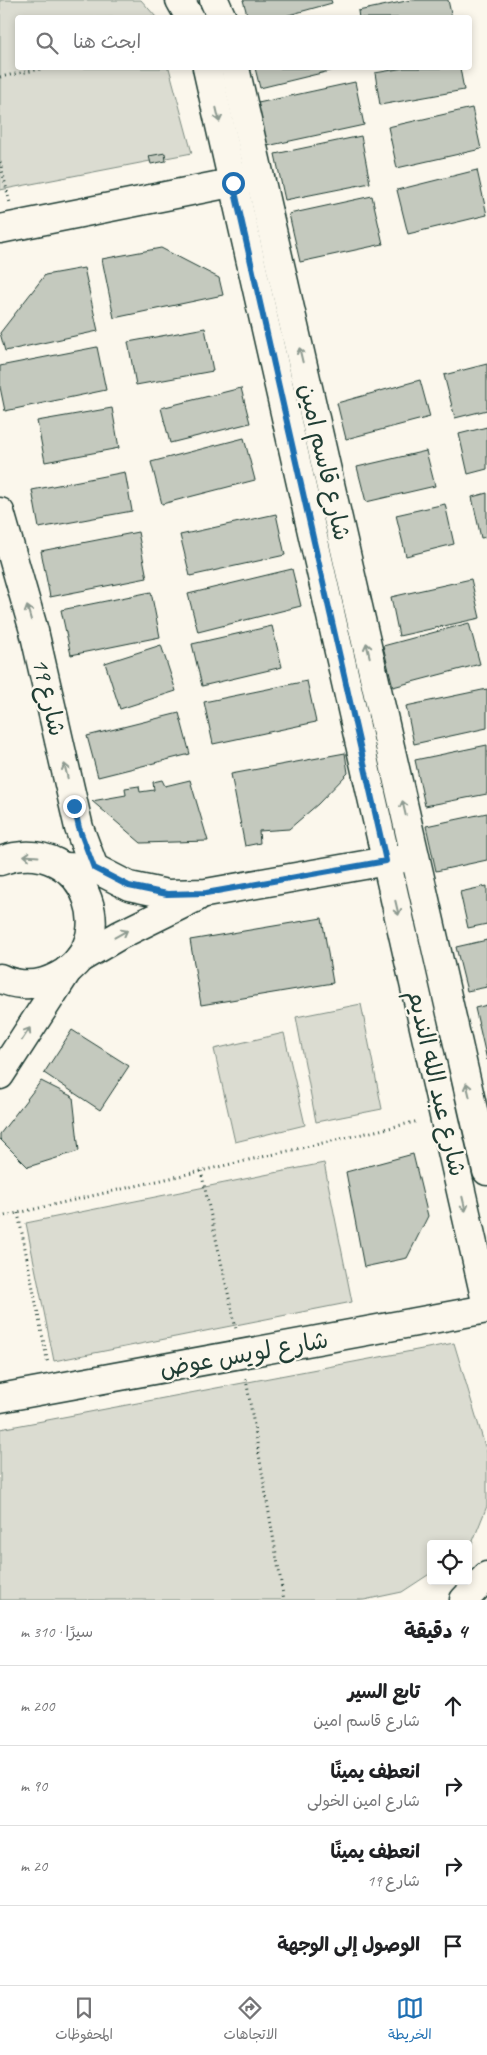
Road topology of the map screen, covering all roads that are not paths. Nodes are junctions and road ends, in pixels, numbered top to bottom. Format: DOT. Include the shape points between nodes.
graph roads {
  1 [pos="180,0"];
  2 [pos="214,0"];
  3 [pos="188,15"];
  4 [pos="221,15"];
  5 [pos="207,70"];
  6 [pos="235,70"];
  7 [pos="261,178"];
  8 [pos="233,183"];
  9 [pos="8,228"];
  10 [pos="2,519"];
  11 [pos="0,575"];
  12 [pos="415,856"];
  13 [pos="0,861"];
  14 [pos="386,861"];
  15 [pos="64,867"];
  16 [pos="94,868"];
  17 [pos="206,893"];
  18 [pos="88,896"];
  19 [pos="74,964"];
  20 [pos="0,978"];
  21 [pos="0,1075"];
  22 [pos="487,1171"];
  23 [pos="487,1307"];
  24 [pos="0,1398"];
  25 [pos="487,1576"];
  26 [pos="464,1600"];
  1 -- 3 [label="street"];
  2 -- 4 [label="street"];
  5 -- 8 [label="street, شارع قاسم امين, one-way"];
  6 -- 7 [label="street, شارع قاسم امين"];
  7 -- 8 [label="street"];
  12 -- 7 [label="street, شارع قاسم امين, one-way"];
  8 -- 9 [label="street"];
  8 -- 14 [label="street, شارع قاسم امين"];
  10 -- 11 [label="street, شارع 19"];
  16 -- 10 [label="street, شارع 19, one-way" via="79,828 34,631"];
  12 -- 14 [label="street"];
  22 -- 12 [label="street, شارع عبد الله النديم, one-way"];
  15 -- 13 [label="street, one-way" via="50,859 34,856"];
  14 -- 17 [label="street"];
  14 -- 23 [label="street, شارع عبد الله النديم, one-way"];
  15 -- 16 [label="street"];
  15 -- 18 [label="street"];
  16 -- 17 [label="street" via="129,886 167,894"];
  16 -- 18 [label="street"];
  19 -- 17 [label="street, one-way" via="162,912"];
  18 -- 19 [label="street" via="92,928 87,945"];
  19 -- 20 [label="street" via="54,979 37,984 20,984"];
  21 -- 19 [label="street, one-way"];
  23 -- 24 [label="street, شارع لويس عوض"];
  25 -- 26 [label="street"];
}
